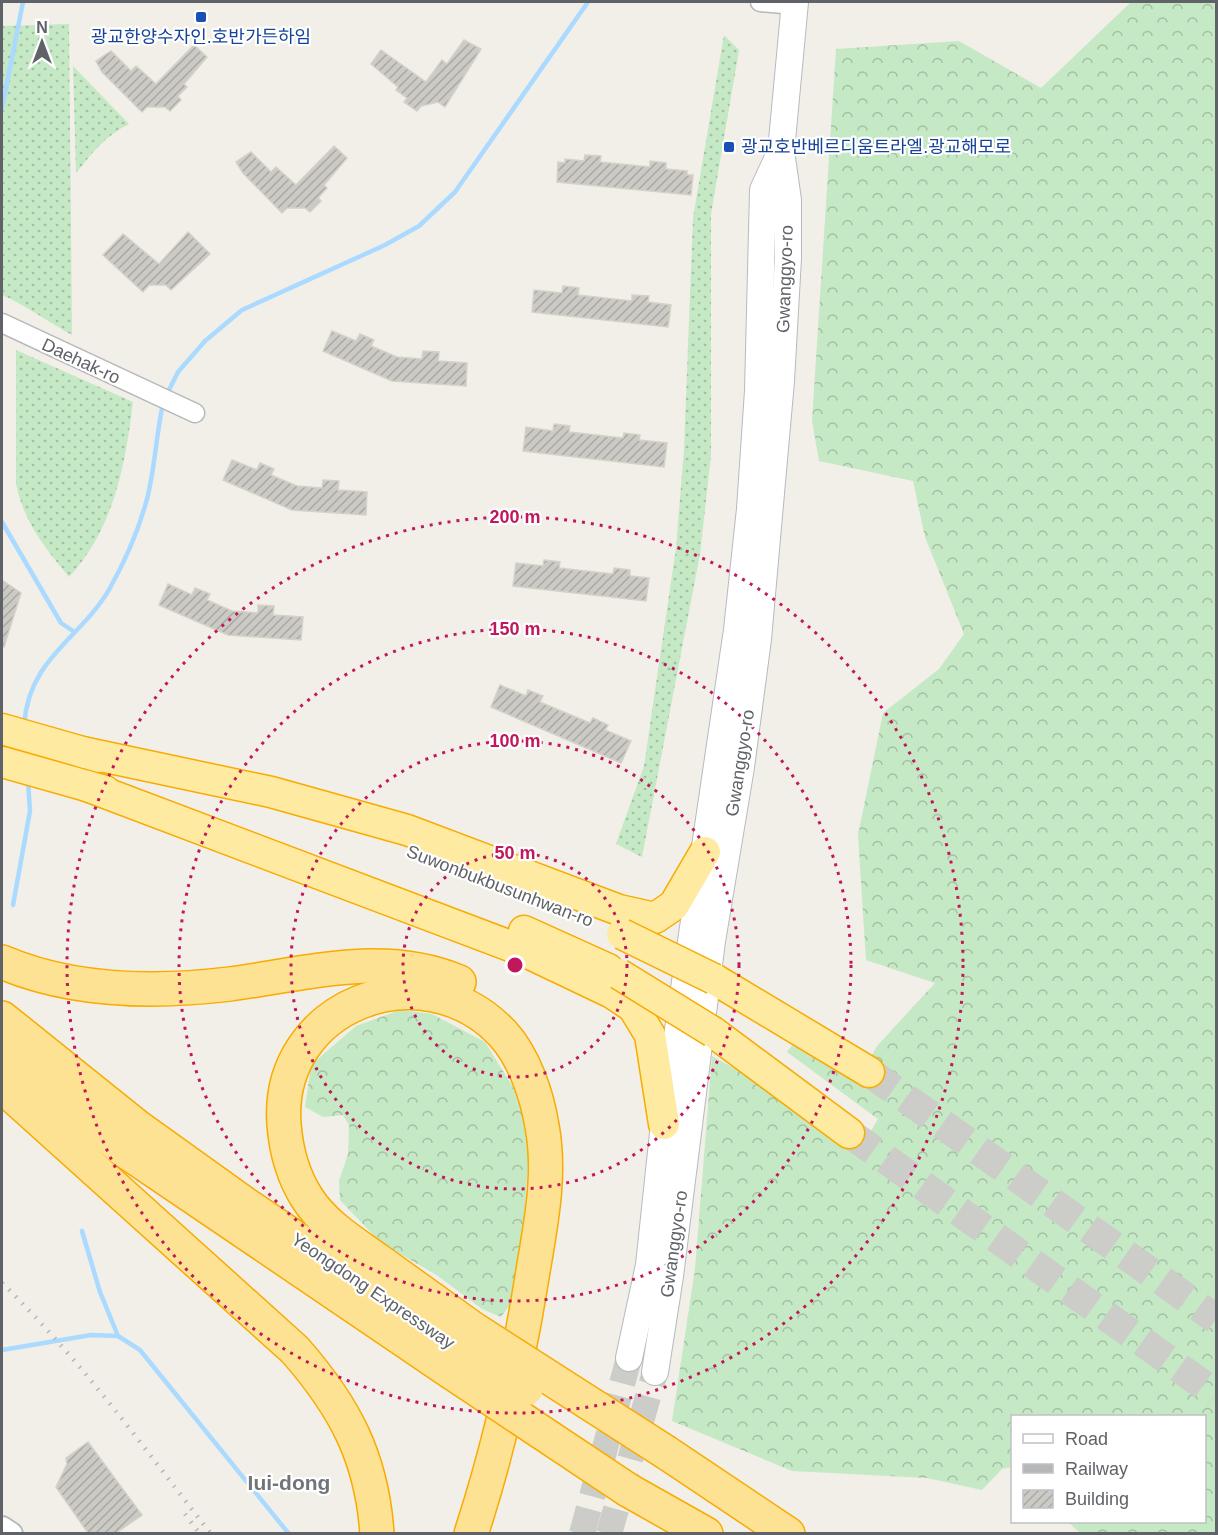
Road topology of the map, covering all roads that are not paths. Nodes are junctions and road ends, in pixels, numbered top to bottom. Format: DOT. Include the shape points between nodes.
graph roads {
  1 [pos="760,2"];
  2 [pos="795,3"];
  3 [pos="781,151"];
  4 [pos="2,323"];
  5 [pos="195,413"];
  6 [pos="2,729"];
  7 [pos="82,752"];
  8 [pos="2,762"];
  9 [pos="87,786"];
  10 [pos="705,852"];
  11 [pos="2,962"];
  12 [pos="2,1018"];
  13 [pos="2,1051"];
  14 [pos="869,1072"];
  15 [pos="2,1086"];
  16 [pos="664,1124"];
  17 [pos="849,1133"];
  18 [pos="462,1351"];
  19 [pos="629,1358"];
  20 [pos="655,1372"];
  21 [pos="660,1460"];
  22 [pos="2,1528"];
  23 [pos="12,1533"];
  24 [pos="377,1533"];
  25 [pos="471,1533"];
  26 [pos="493,1533"];
  27 [pos="706,1533"];
  28 [pos="766,1533"];
  29 [pos="788,1533"];
  1 -- 2 [label="street"];
  2 -- 3 [label="main road, Gwanggyo-ro"];
  3 -- 10 [label="main road, Gwanggyo-ro" via="764,190 750,509"];
  3 -- 20 [label="main road, Gwanggyo-ro" via="788,200 788,258 758,639 712,941"];
  4 -- 5 [label="street, Daehak-ro"];
  6 -- 7 [label="highway, Suwonbukbusunhwan-ro"];
  7 -- 10 [label="highway" via="271,792 395,827 619,910 655,918 674,905"];
  7 -- 14 [label="highway, Suwonbukbusunhwan-ro, bridge" via="337,826 567,909 714,979"];
  8 -- 9 [label="highway, Suwonbukbusunhwan-ro"];
  9 -- 16 [label="highway" via="526,952 612,993 633,1006 650,1035"];
  9 -- 17 [label="highway, Suwonbukbusunhwan-ro, bridge" via="330,861 563,946 619,974 713,1032"];
  10 -- 16 [label="main road, Gwanggyo-ro"];
  11 -- 26 [label="highway" via="67,981 157,989 228,984 333,968 403,967 449,978 480,992 522,1027 542,1062 555,1106 561,1141 560,1193 539,1330"];
  12 -- 18 [label="highway, Yeongdong Expressway" via="139,1128"];
  13 -- 18 [label="highway, Yeongdong Expressway" via="121,1148"];
  15 -- 24 [label="highway" via="295,1350 317,1376 360,1449 371,1486"];
  16 -- 19 [label="main road, Gwanggyo-ro" via="649,1265"];
  18 -- 21 [label="highway, Yeongdong Expressway, bridge"];
  18 -- 25 [label="highway" via="330,1224 308,1199 291,1166 284,1117 292,1069 321,1027 341,1011 368,998 420,993 444,998 488,1020 505,1036 519,1059 542,1124 544,1202 522,1343 492,1470"];
  18 -- 27 [label="highway, Yeongdong Expressway, bridge" via="628,1490"];
  21 -- 28 [label="highway, Yeongdong Expressway"];
  21 -- 29 [label="highway"];
  22 -- 23 [label="street"];
}
